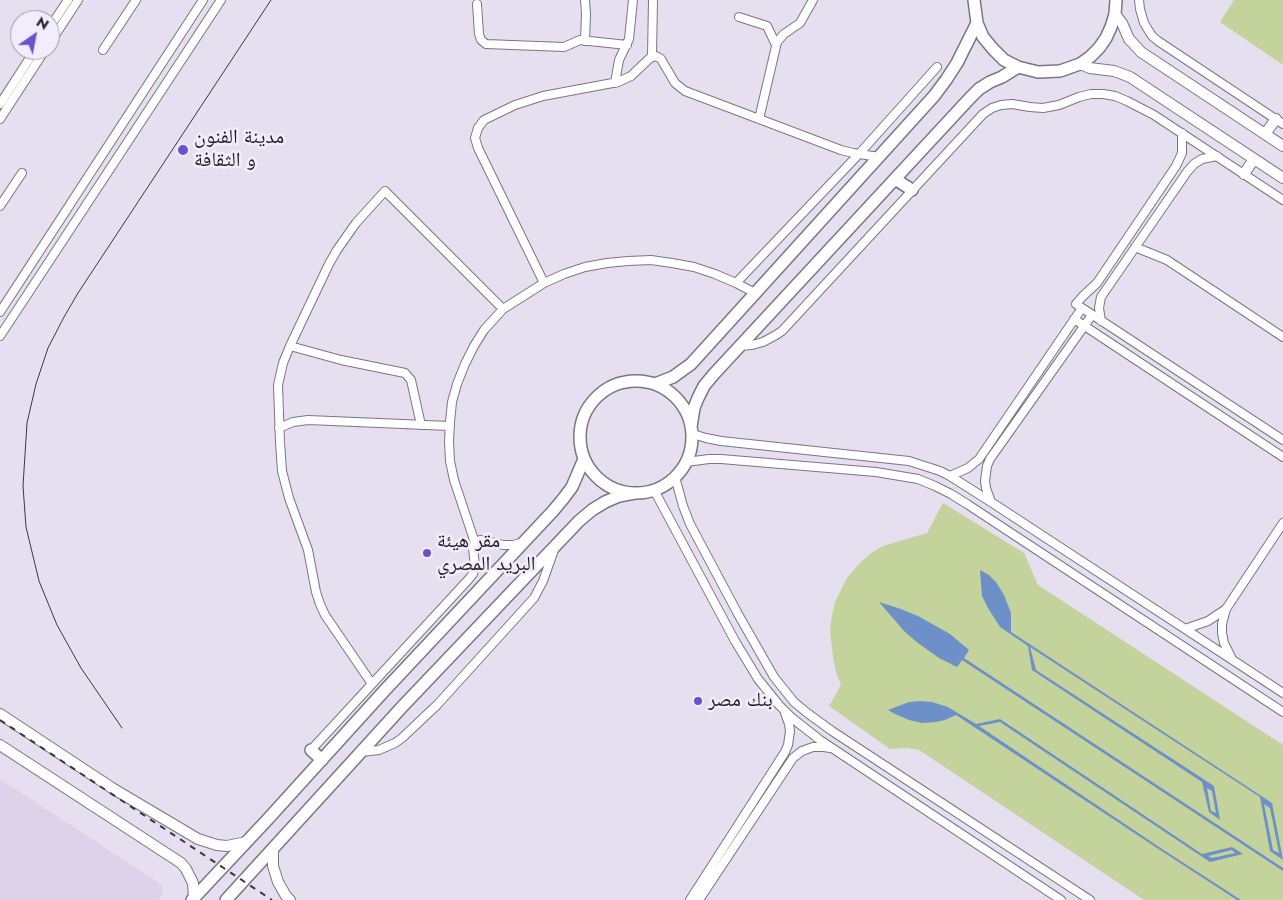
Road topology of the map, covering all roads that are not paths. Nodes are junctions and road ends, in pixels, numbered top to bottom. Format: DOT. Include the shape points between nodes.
graph roads {
  1 [pos="68,0"];
  2 [pos="78,0"];
  3 [pos="136,0"];
  4 [pos="203,0"];
  5 [pos="221,0"];
  6 [pos="585,0"];
  7 [pos="633,0"];
  8 [pos="653,0"];
  9 [pos="813,0"];
  10 [pos="1116,0"];
  11 [pos="1139,0"];
  12 [pos="973,1"];
  13 [pos="477,4"];
  14 [pos="60,12"];
  15 [pos="1115,14"];
  16 [pos="739,17"];
  17 [pos="977,23"];
  18 [pos="60,28"];
  19 [pos="585,41"];
  20 [pos="627,44"];
  21 [pos="776,45"];
  22 [pos="103,50"];
  23 [pos="652,56"];
  24 [pos="29,60"];
  25 [pos="39,60"];
  26 [pos="1080,64"];
  27 [pos="937,67"];
  28 [pos="1018,67"];
  29 [pos="615,83"];
  30 [pos="0,104"];
  31 [pos="0,119"];
  32 [pos="759,119"];
  33 [pos="1279,121"];
  34 [pos="1182,134"];
  35 [pos="1266,134"];
  36 [pos="1283,146"];
  37 [pos="859,154"];
  38 [pos="1217,156"];
  39 [pos="879,157"];
  40 [pos="1254,159"];
  41 [pos="22,173"];
  42 [pos="1244,174"];
  43 [pos="895,178"];
  44 [pos="1283,178"];
  45 [pos="912,190"];
  46 [pos="1283,200"];
  47 [pos="0,206"];
  48 [pos="1136,247"];
  49 [pos="544,282"];
  50 [pos="736,283"];
  51 [pos="754,293"];
  52 [pos="1079,306"];
  53 [pos="1,308"];
  54 [pos="503,309"];
  55 [pos="15,313"];
  56 [pos="1092,314"];
  57 [pos="1074,319"];
  58 [pos="1101,321"];
  59 [pos="1084,325"];
  60 [pos="0,336"];
  61 [pos="1283,338"];
  62 [pos="290,346"];
  63 [pos="740,346"];
  64 [pos="655,384"];
  65 [pos="421,425"];
  66 [pos="450,426"];
  67 [pos="279,428"];
  68 [pos="692,429"];
  69 [pos="1283,440"];
  70 [pos="1283,457"];
  71 [pos="584,458"];
  72 [pos="686,462"];
  73 [pos="950,476"];
  74 [pos="675,477"];
  75 [pos="654,490"];
  76 [pos="635,493"];
  77 [pos="991,502"];
  78 [pos="1283,523"];
  79 [pos="475,543"];
  80 [pos="523,543"];
  81 [pos="556,545"];
  82 [pos="1226,609"];
  83 [pos="1184,628"];
  84 [pos="1232,659"];
  85 [pos="372,684"];
  86 [pos="1283,693"];
  87 [pos="779,706"];
  88 [pos="1283,712"];
  89 [pos="0,714"];
  90 [pos="0,745"];
  91 [pos="835,749"];
  92 [pos="311,750"];
  93 [pos="361,752"];
  94 [pos="322,760"];
  95 [pos="246,842"];
  96 [pos="273,849"];
  97 [pos="696,898"];
  98 [pos="193,899"];
  99 [pos="226,900"];
  100 [pos="290,900"];
  101 [pos="1061,900"];
  102 [pos="1090,900"];
  1 -- 14 [label="street"];
  2 -- 18 [label="street"];
  3 -- 22 [label="street"];
  4 -- 53 [label="street"];
  5 -- 55 [label="street"];
  6 -- 19 [label="street"];
  7 -- 20 [label="street"];
  8 -- 23 [label="street"];
  9 -- 21 [label="street" via="800,23 784,34"];
  10 -- 15 [label="main road"];
  11 -- 33 [label="street" via="1144,23 1152,36"];
  12 -- 17 [label="main road"];
  13 -- 19 [label="street" via="479,34 486,44 564,47"];
  15 -- 26 [label="main road" via="1102,43"];
  15 -- 35 [label="street" via="1129,39 1141,52"];
  16 -- 21 [label="street" via="766,25"];
  17 -- 28 [label="main road" via="993,50"];
  17 -- 39 [label="main road" via="946,80"];
  19 -- 20 [label="street"];
  20 -- 29 [label="street" via="618,63"];
  21 -- 32 [label="street"];
  23 -- 29 [label="street" via="631,76"];
  23 -- 32 [label="street" via="660,58 685,91"];
  24 -- 30 [label="street"];
  25 -- 31 [label="street"];
  26 -- 28 [label="main road" via="1060,71 1038,72"];
  26 -- 40 [label="street" via="1130,77"];
  27 -- 37 [label="street"];
  28 -- 43 [label="main road" via="979,89"];
  29 -- 49 [label="street" via="529,100 488,117 478,128 476,143"];
  32 -- 37 [label="street"];
  33 -- 35 [label="street"];
  34 -- 38 [label="street"];
  34 -- 45 [label="street" via="1141,108 1106,94 1085,95 1059,106 1043,108 1001,105 983,114"];
  34 -- 52 [label="street" via="1182,153 1176,166 1097,283 1082,297"];
  35 -- 36 [label="street"];
  37 -- 39 [label="street"];
  37 -- 50 [label="street"];
  38 -- 42 [label="street"];
  38 -- 48 [label="street" via="1202,159 1190,168"];
  39 -- 51 [label="main road"];
  40 -- 42 [label="street"];
  40 -- 44 [label="street"];
  41 -- 47 [label="street"];
  42 -- 46 [label="street"];
  43 -- 45 [label="main road"];
  43 -- 63 [label="main road"];
  45 -- 63 [label="street" via="782,330 763,342"];
  48 -- 58 [label="street" via="1101,297"];
  48 -- 61 [label="street" via="1167,260"];
  49 -- 50 [label="street" via="607,263 650,260 694,267"];
  49 -- 54 [label="street"];
  50 -- 51 [label="street"];
  51 -- 64 [label="main road" via="691,364"];
  52 -- 56 [label="street"];
  52 -- 57 [label="street"];
  53 -- 55 [label="street"];
  54 -- 62 [label="street" via="385,192 356,223 337,250"];
  54 -- 66 [label="street" via="484,330 465,364 452,402"];
  55 -- 60 [label="street"];
  56 -- 58 [label="street"];
  56 -- 59 [label="street"];
  57 -- 59 [label="street"];
  57 -- 73 [label="street" via="978,459 968,468"];
  58 -- 69 [label="street"];
  59 -- 70 [label="street"];
  59 -- 77 [label="street" via="990,459 986,488"];
  62 -- 65 [label="street" via="405,373 411,380"];
  62 -- 67 [label="street" via="279,378"];
  63 -- 68 [label="main road" via="700,392"];
  64 -- 68 [label="main road" via="679,400"];
  64 -- 71 [label="main road" via="639,380 622,382 595,398 585,411 580,426"];
  65 -- 66 [label="street"];
  65 -- 67 [label="street" via="308,420"];
  66 -- 79 [label="street" via="450,461 454,480"];
  67 -- 85 [label="street" via="285,485 308,550 318,598"];
  68 -- 72 [label="main road"];
  68 -- 73 [label="street" via="696,435 720,441 909,461"];
  71 -- 76 [label="main road" via="604,484"];
  71 -- 80 [label="main road" via="563,500"];
  72 -- 74 [label="main road"];
  72 -- 88 [label="street" via="721,459 876,472 909,477 935,486"];
  73 -- 77 [label="street"];
  74 -- 75 [label="main road"];
  74 -- 102 [label="street" via="690,524 774,677 794,702 825,726"];
  75 -- 76 [label="main road"];
  75 -- 87 [label="street" via="735,641"];
  76 -- 81 [label="main road" via="619,496 592,510"];
  77 -- 83 [label="street"];
  78 -- 82 [label="street"];
  79 -- 80 [label="street" via="483,540 503,545"];
  79 -- 85 [label="street" via="475,566 470,577"];
  80 -- 94 [label="main road"];
  81 -- 93 [label="main road"];
  81 -- 93 [label="street" via="534,598 437,704 395,743 379,750"];
  82 -- 83 [label="street" via="1208,621"];
  82 -- 84 [label="street" via="1222,633"];
  83 -- 84 [label="street"];
  84 -- 86 [label="street"];
  85 -- 92 [label="street"];
  87 -- 91 [label="street" via="806,730"];
  87 -- 97 [label="street" via="789,724 786,752"];
  89 -- 95 [label="street" via="112,788 198,839 226,846"];
  90 -- 98 [label="street" via="180,863 190,876"];
  91 -- 97 [label="street" via="813,747 794,758"];
  91 -- 101 [label="street"];
  92 -- 94 [label="main road"];
  93 -- 96 [label="main road"];
  94 -- 95 [label="main road"];
  95 -- 98 [label="main road"];
  96 -- 99 [label="main road"];
  96 -- 100 [label="street" via="273,866 278,882"];
}
